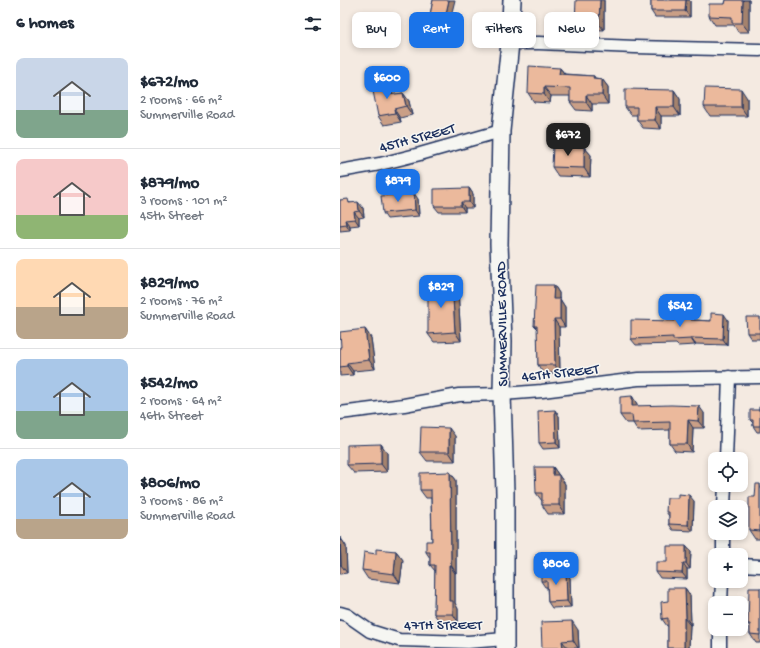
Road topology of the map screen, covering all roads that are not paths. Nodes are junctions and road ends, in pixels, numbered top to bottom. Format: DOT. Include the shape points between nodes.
graph roads {
  1 [pos="512,0"];
  2 [pos="511,12"];
  3 [pos="536,43"];
  4 [pos="509,48"];
  5 [pos="760,50"];
  6 [pos="501,131"];
  7 [pos="340,171"];
  8 [pos="729,377"];
  9 [pos="760,377"];
  10 [pos="502,394"];
  11 [pos="340,413"];
  12 [pos="726,452"];
  13 [pos="748,565"];
  14 [pos="760,566"];
  15 [pos="340,613"];
  16 [pos="720,636"];
  17 [pos="505,643"];
  18 [pos="720,648"];
  1 -- 2 [label="main road, SUMMERVILLE ROAD"];
  3 -- 5 [label="street"];
  4 -- 6 [label="main road, SUMMERVILLE ROAD"];
  6 -- 7 [label="street, 45TH STREET" via="380,164"];
  6 -- 10 [label="main road, SUMMERVILLE ROAD" via="499,244"];
  8 -- 9 [label="street, 46TH STREET"];
  8 -- 10 [label="street, 46TH STREET" via="638,379"];
  8 -- 12 [label="street"];
  10 -- 11 [label="street, 46TH STREET" via="459,395"];
  10 -- 17 [label="main road, SUMMERVILLE ROAD"];
  13 -- 14 [label="street"];
  15 -- 17 [label="street, 47TH STREET" via="370,631 399,640"];
  16 -- 18 [label="street"];
}
